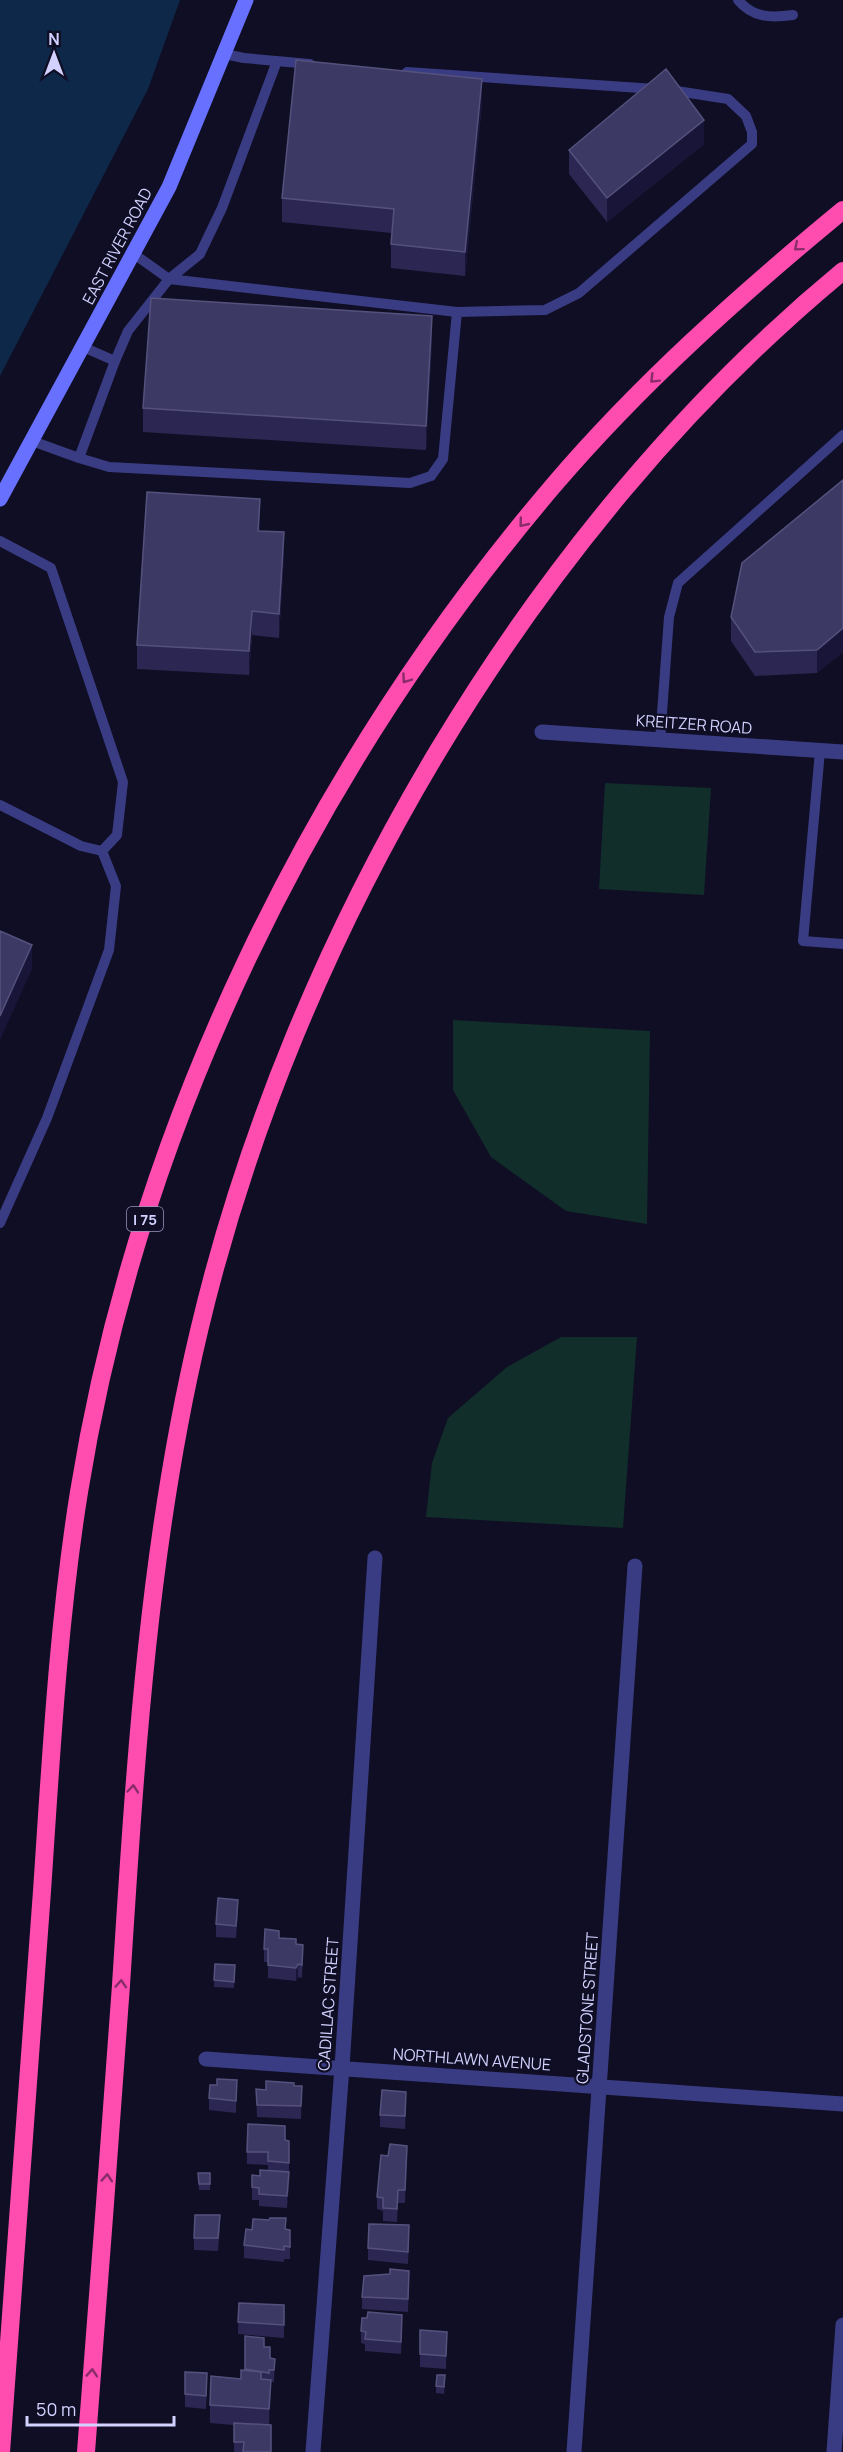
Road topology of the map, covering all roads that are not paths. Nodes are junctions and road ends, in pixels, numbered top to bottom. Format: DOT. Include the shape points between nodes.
graph roads {
  1 [pos="246,0"];
  2 [pos="738,0"];
  3 [pos="793,15"];
  4 [pos="224,54"];
  5 [pos="278,61"];
  6 [pos="325,65"];
  7 [pos="396,71"];
  8 [pos="843,210"];
  9 [pos="134,254"];
  10 [pos="843,271"];
  11 [pos="169,279"];
  12 [pos="457,312"];
  13 [pos="83,347"];
  14 [pos="115,361"];
  15 [pos="843,435"];
  16 [pos="32,441"];
  17 [pos="79,458"];
  18 [pos="0,499"];
  19 [pos="0,541"];
  20 [pos="542,732"];
  21 [pos="660,740"];
  22 [pos="820,751"];
  23 [pos="843,752"];
  24 [pos="0,805"];
  25 [pos="102,851"];
  26 [pos="843,944"];
  27 [pos="0,1223"];
  28 [pos="375,1558"];
  29 [pos="635,1566"];
  30 [pos="206,2059"];
  31 [pos="342,2067"];
  32 [pos="600,2086"];
  33 [pos="843,2104"];
  34 [pos="843,2325"];
  35 [pos="1,2452"];
  36 [pos="86,2452"];
  37 [pos="313,2452"];
  38 [pos="574,2452"];
  39 [pos="834,2452"];
  1 -- 4 [label="street, EAST RIVER ROAD"];
  2 -- 3 [label="lane" via="756,14 774,18"];
  4 -- 5 [label="lane"];
  4 -- 9 [label="street, EAST RIVER ROAD" via="169,187"];
  5 -- 6 [label="lane"];
  5 -- 11 [label="lane" via="222,208 200,254"];
  7 -- 12 [label="lane" via="670,90 728,99 746,116 752,132 752,144 579,293 545,310"];
  8 -- 35 [label="highway, I 75, one-way" via="742,293 601,434 555,484 448,619 401,687 319,823 223,1011 189,1094 132,1259 79,1495 50,1770"];
  9 -- 11 [label="lane"];
  9 -- 13 [label="street, EAST RIVER ROAD"];
  36 -- 10 [label="highway, one-way" via="133,1788 154,1593 178,1430 200,1326 252,1148 340,933 461,712 572,554 636,478 773,332"];
  11 -- 12 [label="lane"];
  11 -- 14 [label="lane" via="128,331"];
  12 -- 17 [label="lane" via="443,459 431,476 410,483 109,467"];
  13 -- 14 [label="lane"];
  13 -- 16 [label="street, EAST RIVER ROAD"];
  14 -- 17 [label="lane"];
  15 -- 21 [label="lane" via="678,583 669,617"];
  16 -- 17 [label="lane"];
  16 -- 18 [label="street, EAST RIVER ROAD"];
  19 -- 25 [label="lane" via="51,568 86,679 116,757 123,782 120,819 117,835"];
  20 -- 21 [label="street, KREITZER ROAD"];
  21 -- 22 [label="street, KREITZER ROAD"];
  22 -- 23 [label="street, KREITZER ROAD"];
  22 -- 26 [label="lane" via="803,941"];
  24 -- 25 [label="lane" via="81,846"];
  25 -- 27 [label="lane" via="116,886 110,950 47,1118"];
  28 -- 31 [label="street, CADILLAC STREET"];
  29 -- 32 [label="street, GLADSTONE STREET"];
  30 -- 31 [label="street, NORTHLAWN AVENUE"];
  31 -- 32 [label="street, NORTHLAWN AVENUE"];
  31 -- 37 [label="street, CADILLAC STREET"];
  32 -- 33 [label="street, NORTHLAWN AVENUE"];
  32 -- 38 [label="street, GLADSTONE STREET"];
  34 -- 39 [label="street"];
}
